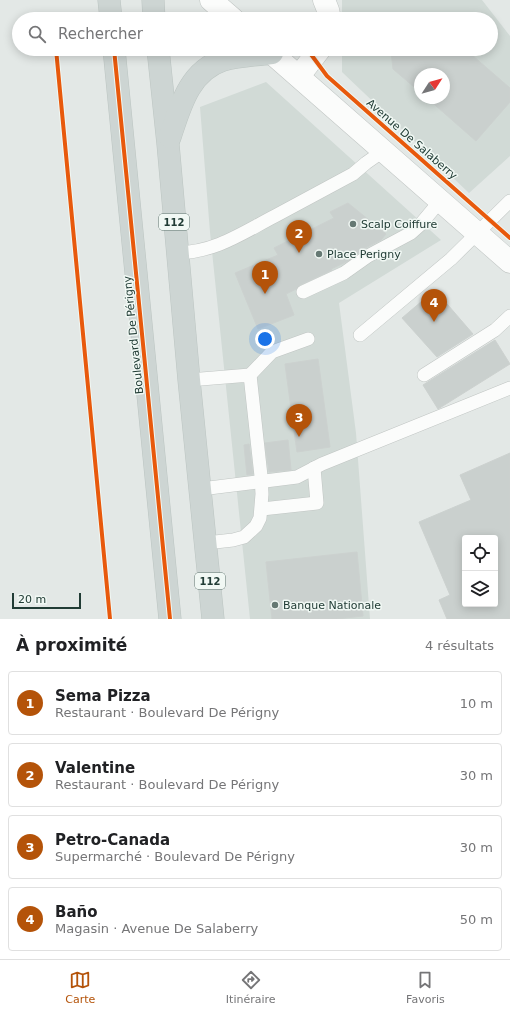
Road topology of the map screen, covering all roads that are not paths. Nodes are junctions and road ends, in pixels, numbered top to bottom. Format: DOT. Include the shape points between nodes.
graph roads {
  1 [pos="109,0"];
  2 [pos="153,0"];
  3 [pos="211,0"];
  4 [pos="324,0"];
  5 [pos="110,12"];
  6 [pos="154,12"];
  7 [pos="225,12"];
  8 [pos="328,12"];
  9 [pos="115,56"];
  10 [pos="159,56"];
  11 [pos="245,56"];
  12 [pos="276,56"];
  13 [pos="315,56"];
  14 [pos="299,76"];
  15 [pos="168,144"];
  16 [pos="383,151"];
  17 [pos="440,201"];
  18 [pos="510,201"];
  19 [pos="478,234"];
  20 [pos="177,253"];
  21 [pos="510,262"];
  22 [pos="303,292"];
  23 [pos="510,316"];
  24 [pos="360,335"];
  25 [pos="308,339"];
  26 [pos="424,374"];
  27 [pos="250,375"];
  28 [pos="189,380"];
  29 [pos="510,388"];
  30 [pos="314,468"];
  31 [pos="262,482"];
  32 [pos="201,489"];
  33 [pos="262,509"];
  34 [pos="206,543"];
  35 [pos="170,619"];
  36 [pos="213,619"];
  1 -- 5 [label="main road"];
  2 -- 6 [label="main road"];
  3 -- 7 [label="street"];
  4 -- 8 [label="street"];
  9 -- 35 [label="main road, Boulevard De Périgny"];
  10 -- 15 [label="main road, 112"];
  11 -- 15 [label="main road" via="224,60 204,70 194,81 185,94"];
  12 -- 14 [label="street"];
  13 -- 14 [label="street"];
  14 -- 16 [label="street"];
  15 -- 20 [label="main road, 112"];
  16 -- 17 [label="street"];
  16 -- 20 [label="lane" via="353,174 235,237 204,250"];
  17 -- 19 [label="street"];
  17 -- 22 [label="lane" via="411,233 368,256 344,273"];
  18 -- 19 [label="lane"];
  19 -- 21 [label="street"];
  19 -- 24 [label="lane"];
  20 -- 28 [label="main road, 112"];
  23 -- 26 [label="lane" via="495,330"];
  25 -- 27 [label="lane" via="272,352"];
  27 -- 28 [label="lane"];
  27 -- 31 [label="lane"];
  28 -- 32 [label="main road, 112"];
  29 -- 30 [label="lane"];
  30 -- 31 [label="lane" via="296,477"];
  30 -- 33 [label="lane" via="317,503"];
  31 -- 32 [label="lane"];
  31 -- 33 [label="lane"];
  32 -- 34 [label="main road, 112"];
  33 -- 34 [label="lane" via="256,526 244,537"];
  34 -- 36 [label="main road, 112"];
}
